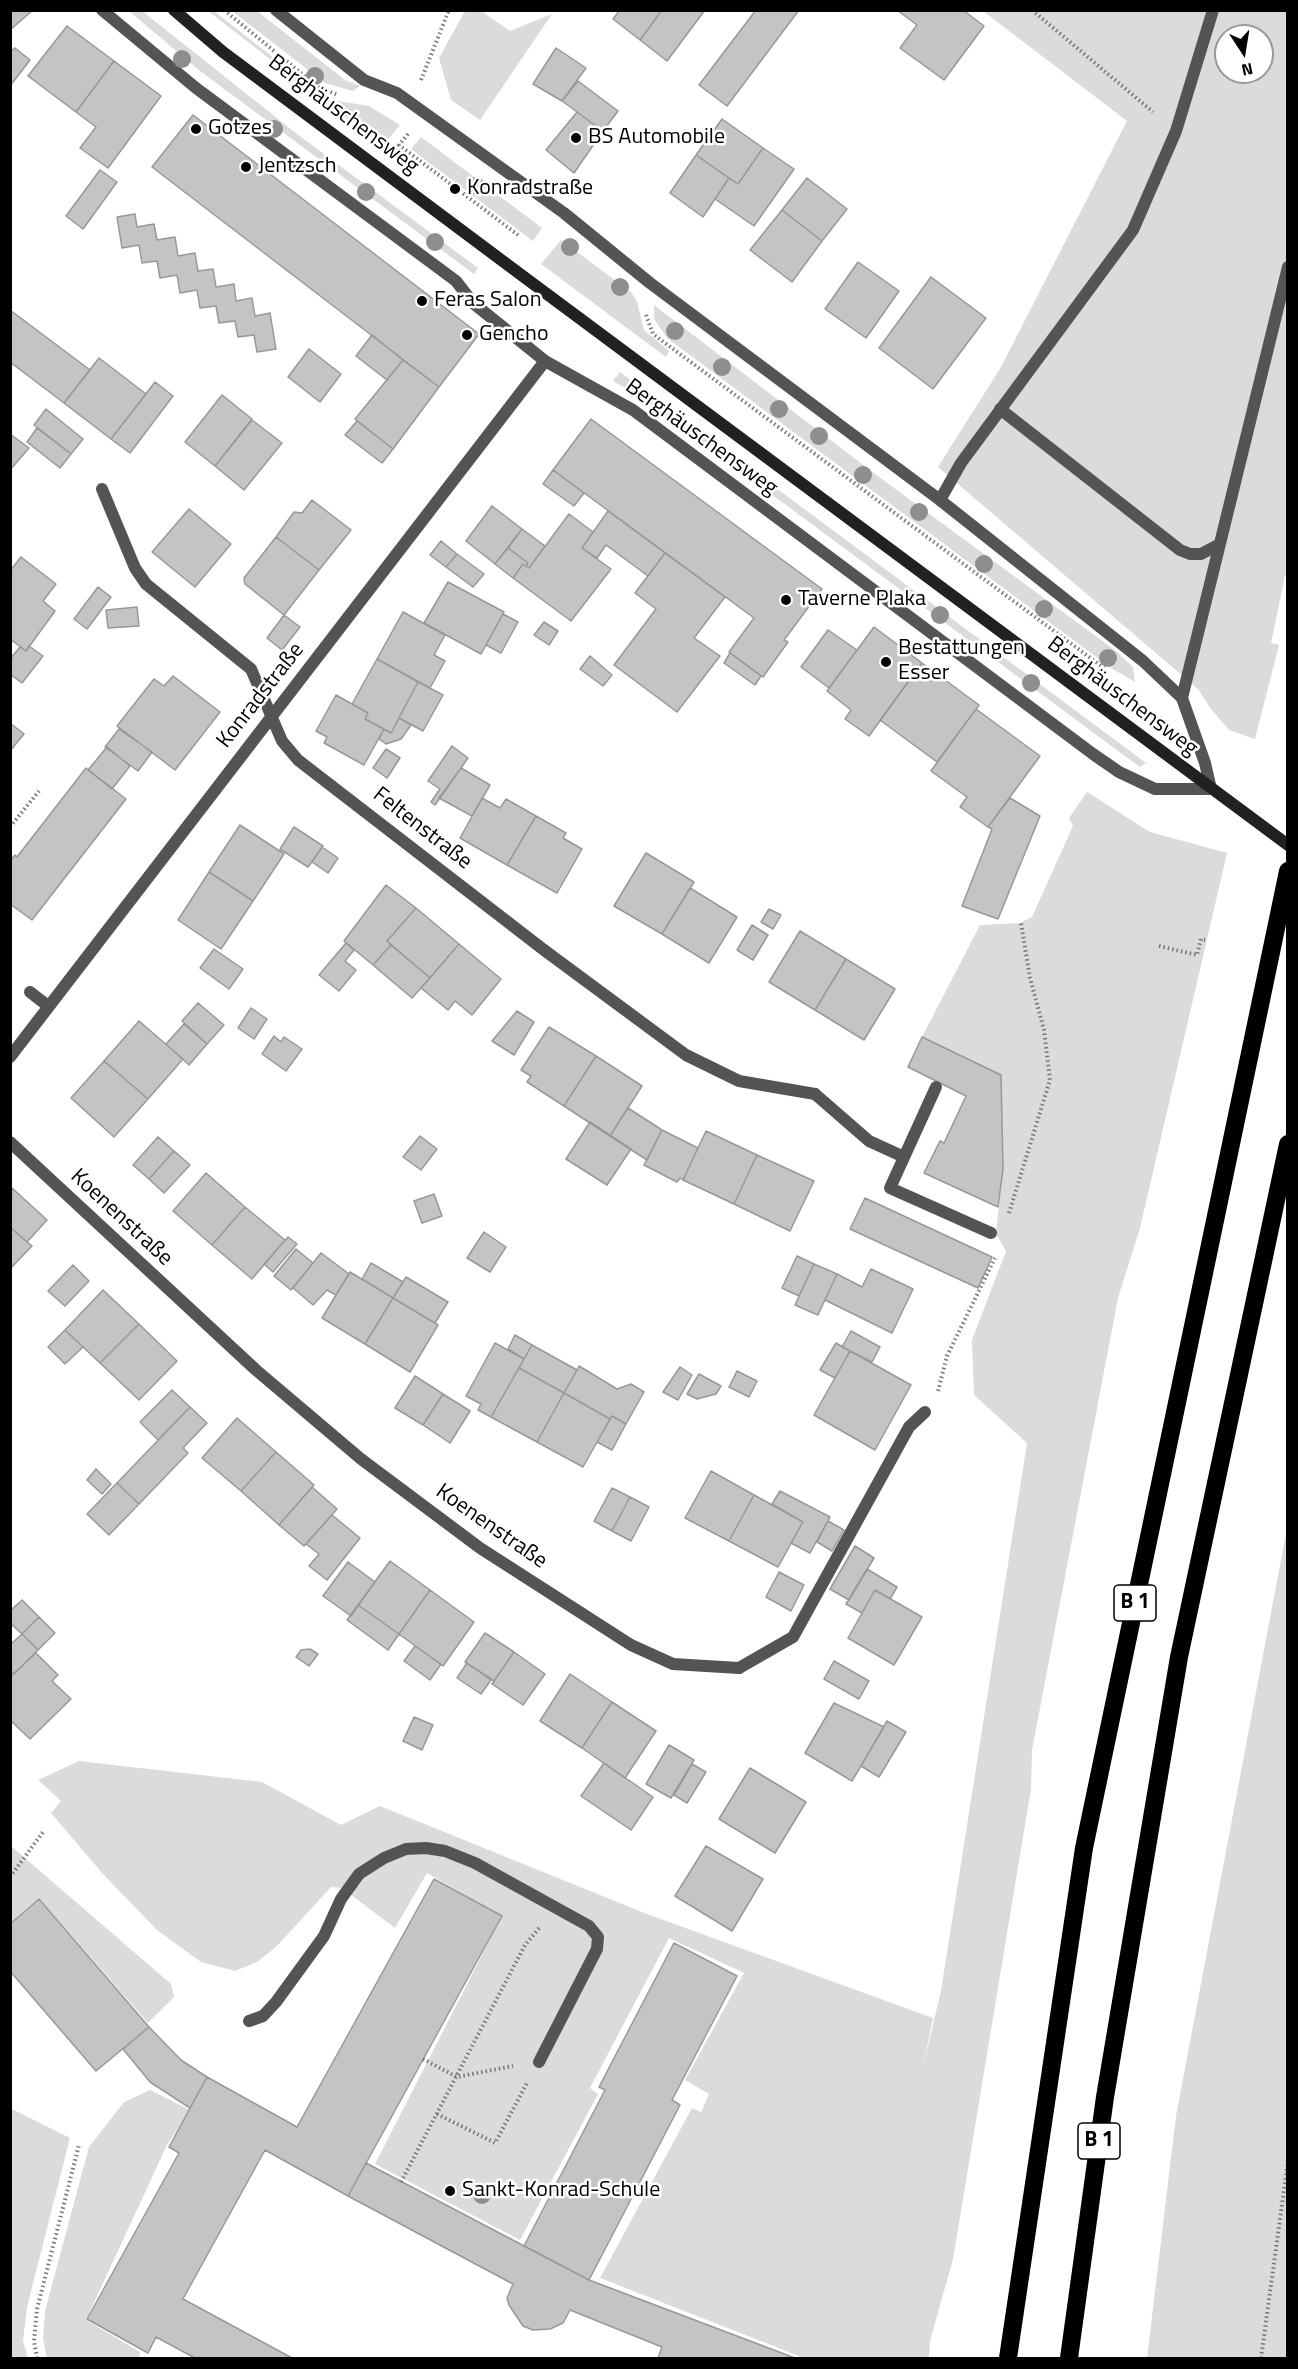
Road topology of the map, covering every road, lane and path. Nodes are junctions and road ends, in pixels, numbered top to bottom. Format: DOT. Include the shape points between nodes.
graph roads {
  1 [pos="102,10"];
  2 [pos="174,10"];
  3 [pos="276,10"];
  4 [pos="449,10"];
  5 [pos="1032,10"];
  6 [pos="1213,10"];
  7 [pos="411,102"];
  8 [pos="415,124"];
  9 [pos="1176,131"];
  10 [pos="519,236"];
  11 [pos="1287,267"];
  12 [pos="675,350"];
  13 [pos="545,361"];
  14 [pos="1000,409"];
  15 [pos="102,489"];
  16 [pos="940,500"];
  17 [pos="1220,544"];
  18 [pos="1112,673"];
  19 [pos="1182,698"];
  20 [pos="271,718"];
  21 [pos="1211,789"];
  22 [pos="39,792"];
  23 [pos="10,827"];
  24 [pos="1287,845"];
  25 [pos="1287,871"];
  26 [pos="1022,923"];
  27 [pos="1205,940"];
  28 [pos="1159,945"];
  29 [pos="30,992"];
  30 [pos="48,1006"];
  31 [pos="10,1058"];
  32 [pos="936,1087"];
  33 [pos="10,1142"];
  34 [pos="1287,1144"];
  35 [pos="904,1157"];
  36 [pos="1008,1215"];
  37 [pos="991,1233"];
  38 [pos="998,1248"];
  39 [pos="926,1412"];
  40 [pos="43,1832"];
  41 [pos="10,1876"];
  42 [pos="568,1914"];
  43 [pos="249,2021"];
  44 [pos="423,2060"];
  45 [pos="539,2061"];
  46 [pos="457,2077"];
  47 [pos="437,2114"];
  48 [pos="79,2145"];
  49 [pos="1287,2161"];
  50 [pos="402,2182"];
  51 [pos="37,2358"];
  52 [pos="1008,2358"];
  53 [pos="1069,2358"];
  54 [pos="1261,2358"];
  1 -- 13 [label="street, Berghäuschensweg" via="196,88 456,281 473,303"];
  2 -- 21 [label="main road, Berghäuschensweg" via="223,52"];
  3 -- 7 [label="street, Berghäuschensweg" via="364,80"];
  4 -- 7 [label="path"];
  5 -- 9 [label="path"];
  6 -- 9 [label="street"];
  7 -- 16 [label="street, Berghäuschensweg" via="564,213 650,283"];
  8 -- 10 [label="path" via="399,145"];
  9 -- 14 [label="street" via="1133,230"];
  11 -- 17 [label="street"];
  12 -- 18 [label="path"];
  13 -- 20 [label="street, Konradstraße"];
  13 -- 21 [label="street, Berghäuschensweg" via="633,410 1119,772 1155,789"];
  14 -- 16 [label="street"];
  14 -- 17 [label="street" via="1180,550 1201,554"];
  15 -- 20 [label="street, Feltenstraße" via="135,568 146,584 250,669"];
  16 -- 19 [label="street, Berghäuschensweg" via="1143,661"];
  17 -- 19 [label="street"];
  19 -- 21 [label="street, Berghäuschensweg"];
  20 -- 30 [label="street, Konradstraße"];
  20 -- 35 [label="street, Feltenstraße" via="282,741 298,760 686,1055 739,1081 815,1094 869,1141"];
  21 -- 24 [label="main road, Berghäuschensweg"];
  22 -- 23 [label="path"];
  25 -- 52 [label="highway, B 1" via="1084,1848"];
  26 -- 36 [label="path" via="1050,1080"];
  27 -- 28 [label="path" via="1201,939 1197,955"];
  29 -- 30 [label="street"];
  30 -- 31 [label="street, Konradstraße"];
  32 -- 35 [label="street"];
  33 -- 39 [label="street, Koenenstraße" via="256,1370 361,1459 480,1548 631,1645 673,1664 739,1668 793,1637 909,1427"];
  34 -- 53 [label="highway, B 1" via="1177,1669 1116,2028"];
  35 -- 37 [label="street" via="890,1188"];
  38 -- 39 [label="path" via="991,1271 947,1356 935,1399"];
  40 -- 41 [label="path"];
  42 -- 43 [label="street" via="475,1863 445,1851 406,1849 359,1874 341,1899 324,1936 276,2001 263,2016"];
  42 -- 45 [label="street" via="589,1926 598,1937 597,1949"];
  42 -- 46 [label="path" via="545,1922 525,1945"];
  44 -- 46 [label="path"];
  45 -- 46 [label="path"];
  45 -- 47 [label="path" via="495,2143"];
  46 -- 47 [label="path"];
  47 -- 50 [label="path"];
  48 -- 51 [label="path" via="37,2309"];
  49 -- 54 [label="path"];
}
